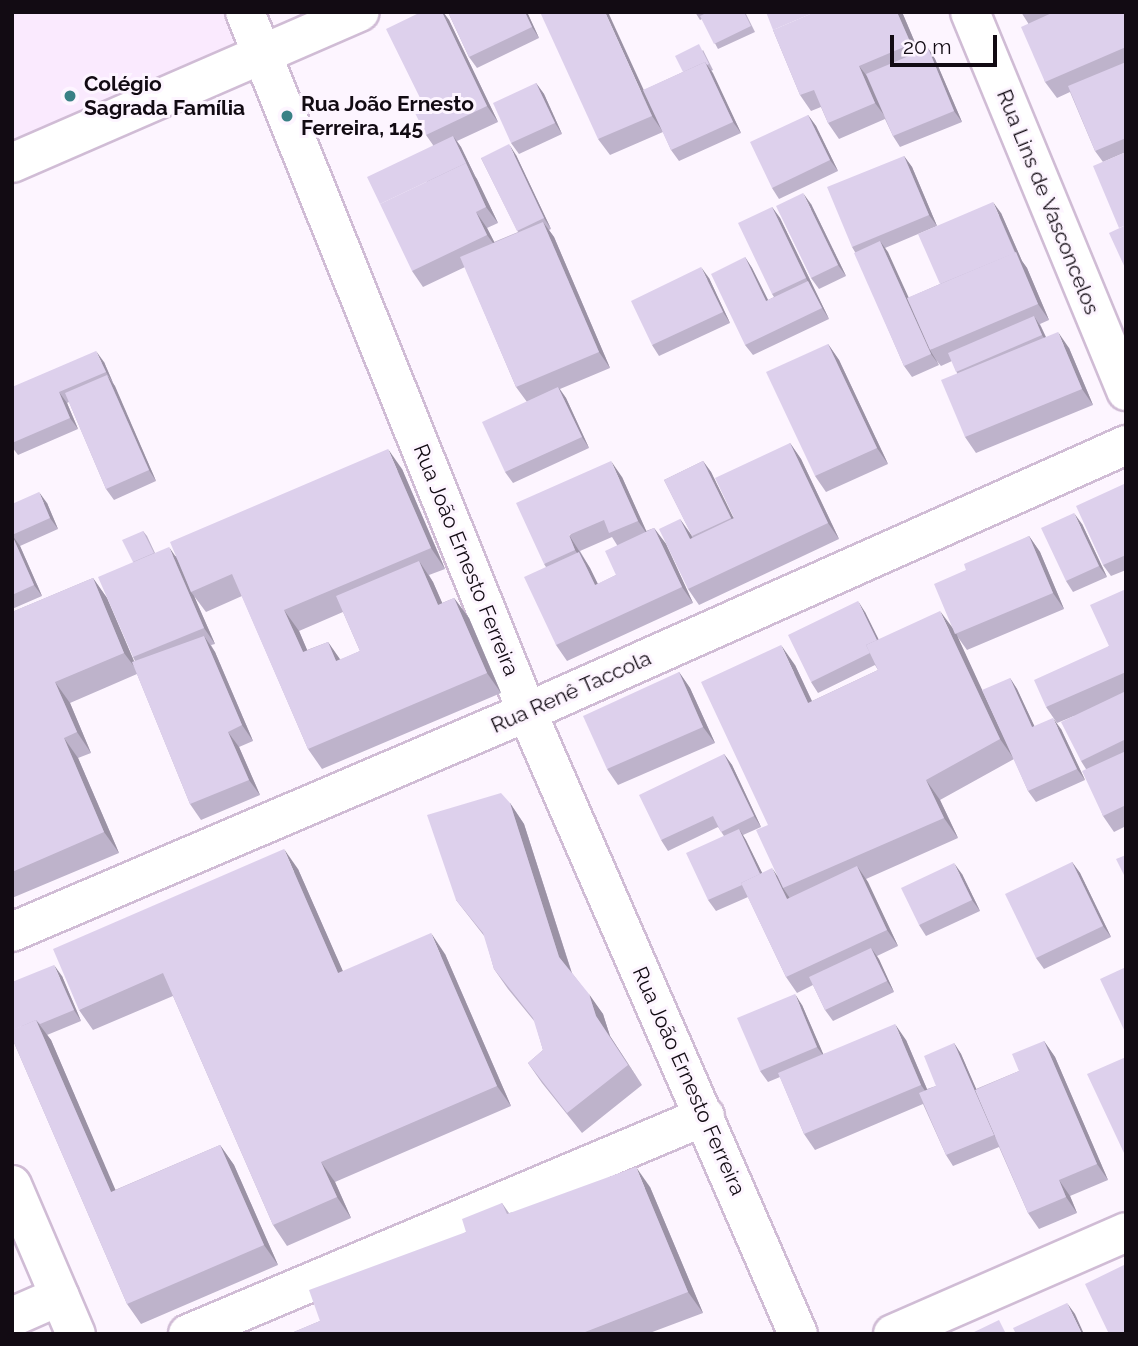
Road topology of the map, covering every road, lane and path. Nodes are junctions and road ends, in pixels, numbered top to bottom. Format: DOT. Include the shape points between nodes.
graph roads {
  1 [pos="245,12"];
  2 [pos="360,12"];
  3 [pos="970,12"];
  4 [pos="263,54"];
  5 [pos="12,163"];
  6 [pos="1126,391"];
  7 [pos="1126,445"];
  8 [pos="527,712"];
  9 [pos="12,932"];
  10 [pos="705,1116"];
  11 [pos="12,1185"];
  12 [pos="1126,1232"];
  13 [pos="60,1296"];
  14 [pos="12,1317"];
  15 [pos="76,1334"];
  16 [pos="188,1334"];
  17 [pos="798,1334"];
  18 [pos="893,1334"];
  1 -- 4 [label="street, Rua João Ernesto Ferreira"];
  2 -- 4 [label="street"];
  3 -- 6 [label="street, Rua Lins de Vasconcelos"];
  4 -- 5 [label="street"];
  4 -- 8 [label="street, Rua João Ernesto Ferreira"];
  7 -- 8 [label="street, Rua Renê Taccola"];
  8 -- 9 [label="street, Rua Renê Taccola"];
  8 -- 10 [label="street, Rua João Ernesto Ferreira"];
  10 -- 16 [label="street"];
  10 -- 17 [label="street, Rua João Ernesto Ferreira"];
  11 -- 13 [label="street"];
  12 -- 18 [label="street"];
  13 -- 14 [label="street"];
  13 -- 15 [label="street"];
}
